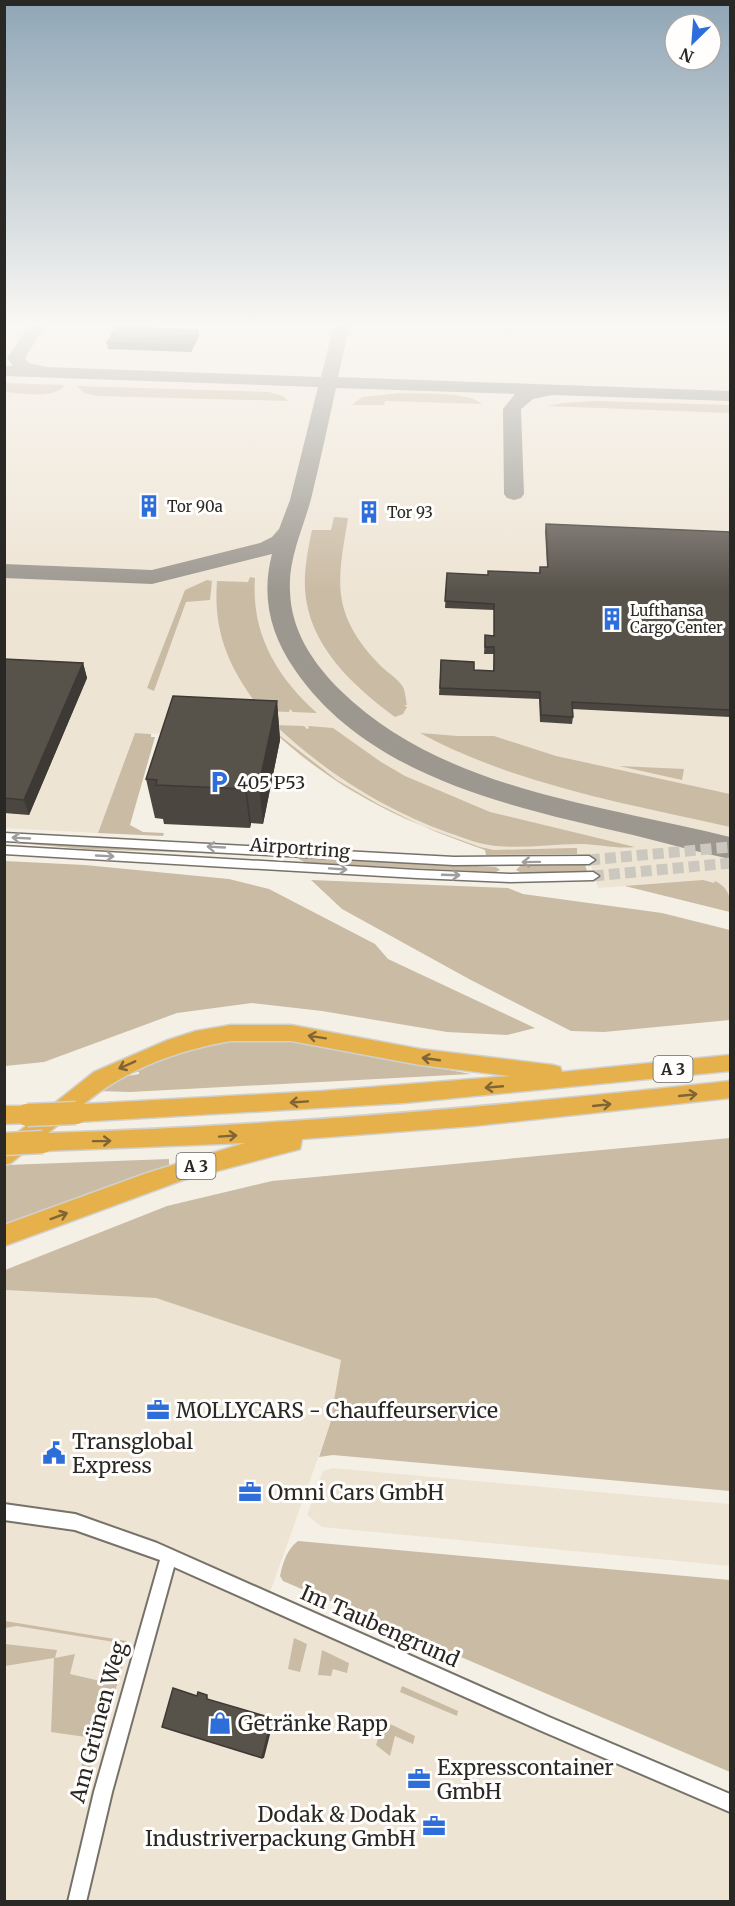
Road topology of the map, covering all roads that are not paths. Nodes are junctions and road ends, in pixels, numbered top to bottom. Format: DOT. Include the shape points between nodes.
graph roads {
  1 [pos="4,837"];
  2 [pos="4,850"];
  3 [pos="589,860"];
  4 [pos="593,876"];
  5 [pos="730,1063"];
  6 [pos="615,1076"];
  7 [pos="730,1090"];
  8 [pos="4,1115"];
  9 [pos="396,1125"];
  10 [pos="4,1144"];
  11 [pos="4,1156"];
  12 [pos="4,1236"];
  13 [pos="4,1512"];
  14 [pos="169,1556"];
  15 [pos="730,1803"];
  16 [pos="77,1902"];
  3 -- 1 [label="street, Airportring, one-way" via="454,861"];
  2 -- 4 [label="street, Airportring, one-way" via="440,875"];
  5 -- 6 [label="highway, A 3"];
  6 -- 8 [label="highway, A 3, one-way, bridge" via="371,1098"];
  6 -- 11 [label="highway, one-way" via="467,1064 291,1033 231,1033 168,1048 101,1078"];
  9 -- 7 [label="highway, A 3, one-way"];
  10 -- 9 [label="highway, A 3, one-way, bridge" via="170,1140"];
  12 -- 9 [label="highway, A 3, one-way" via="223,1157"];
  13 -- 14 [label="street, Im Taubengrund" via="75,1522"];
  14 -- 15 [label="street, Im Taubengrund"];
  14 -- 16 [label="street, Am Grünen Weg" via="132,1682"];
}
